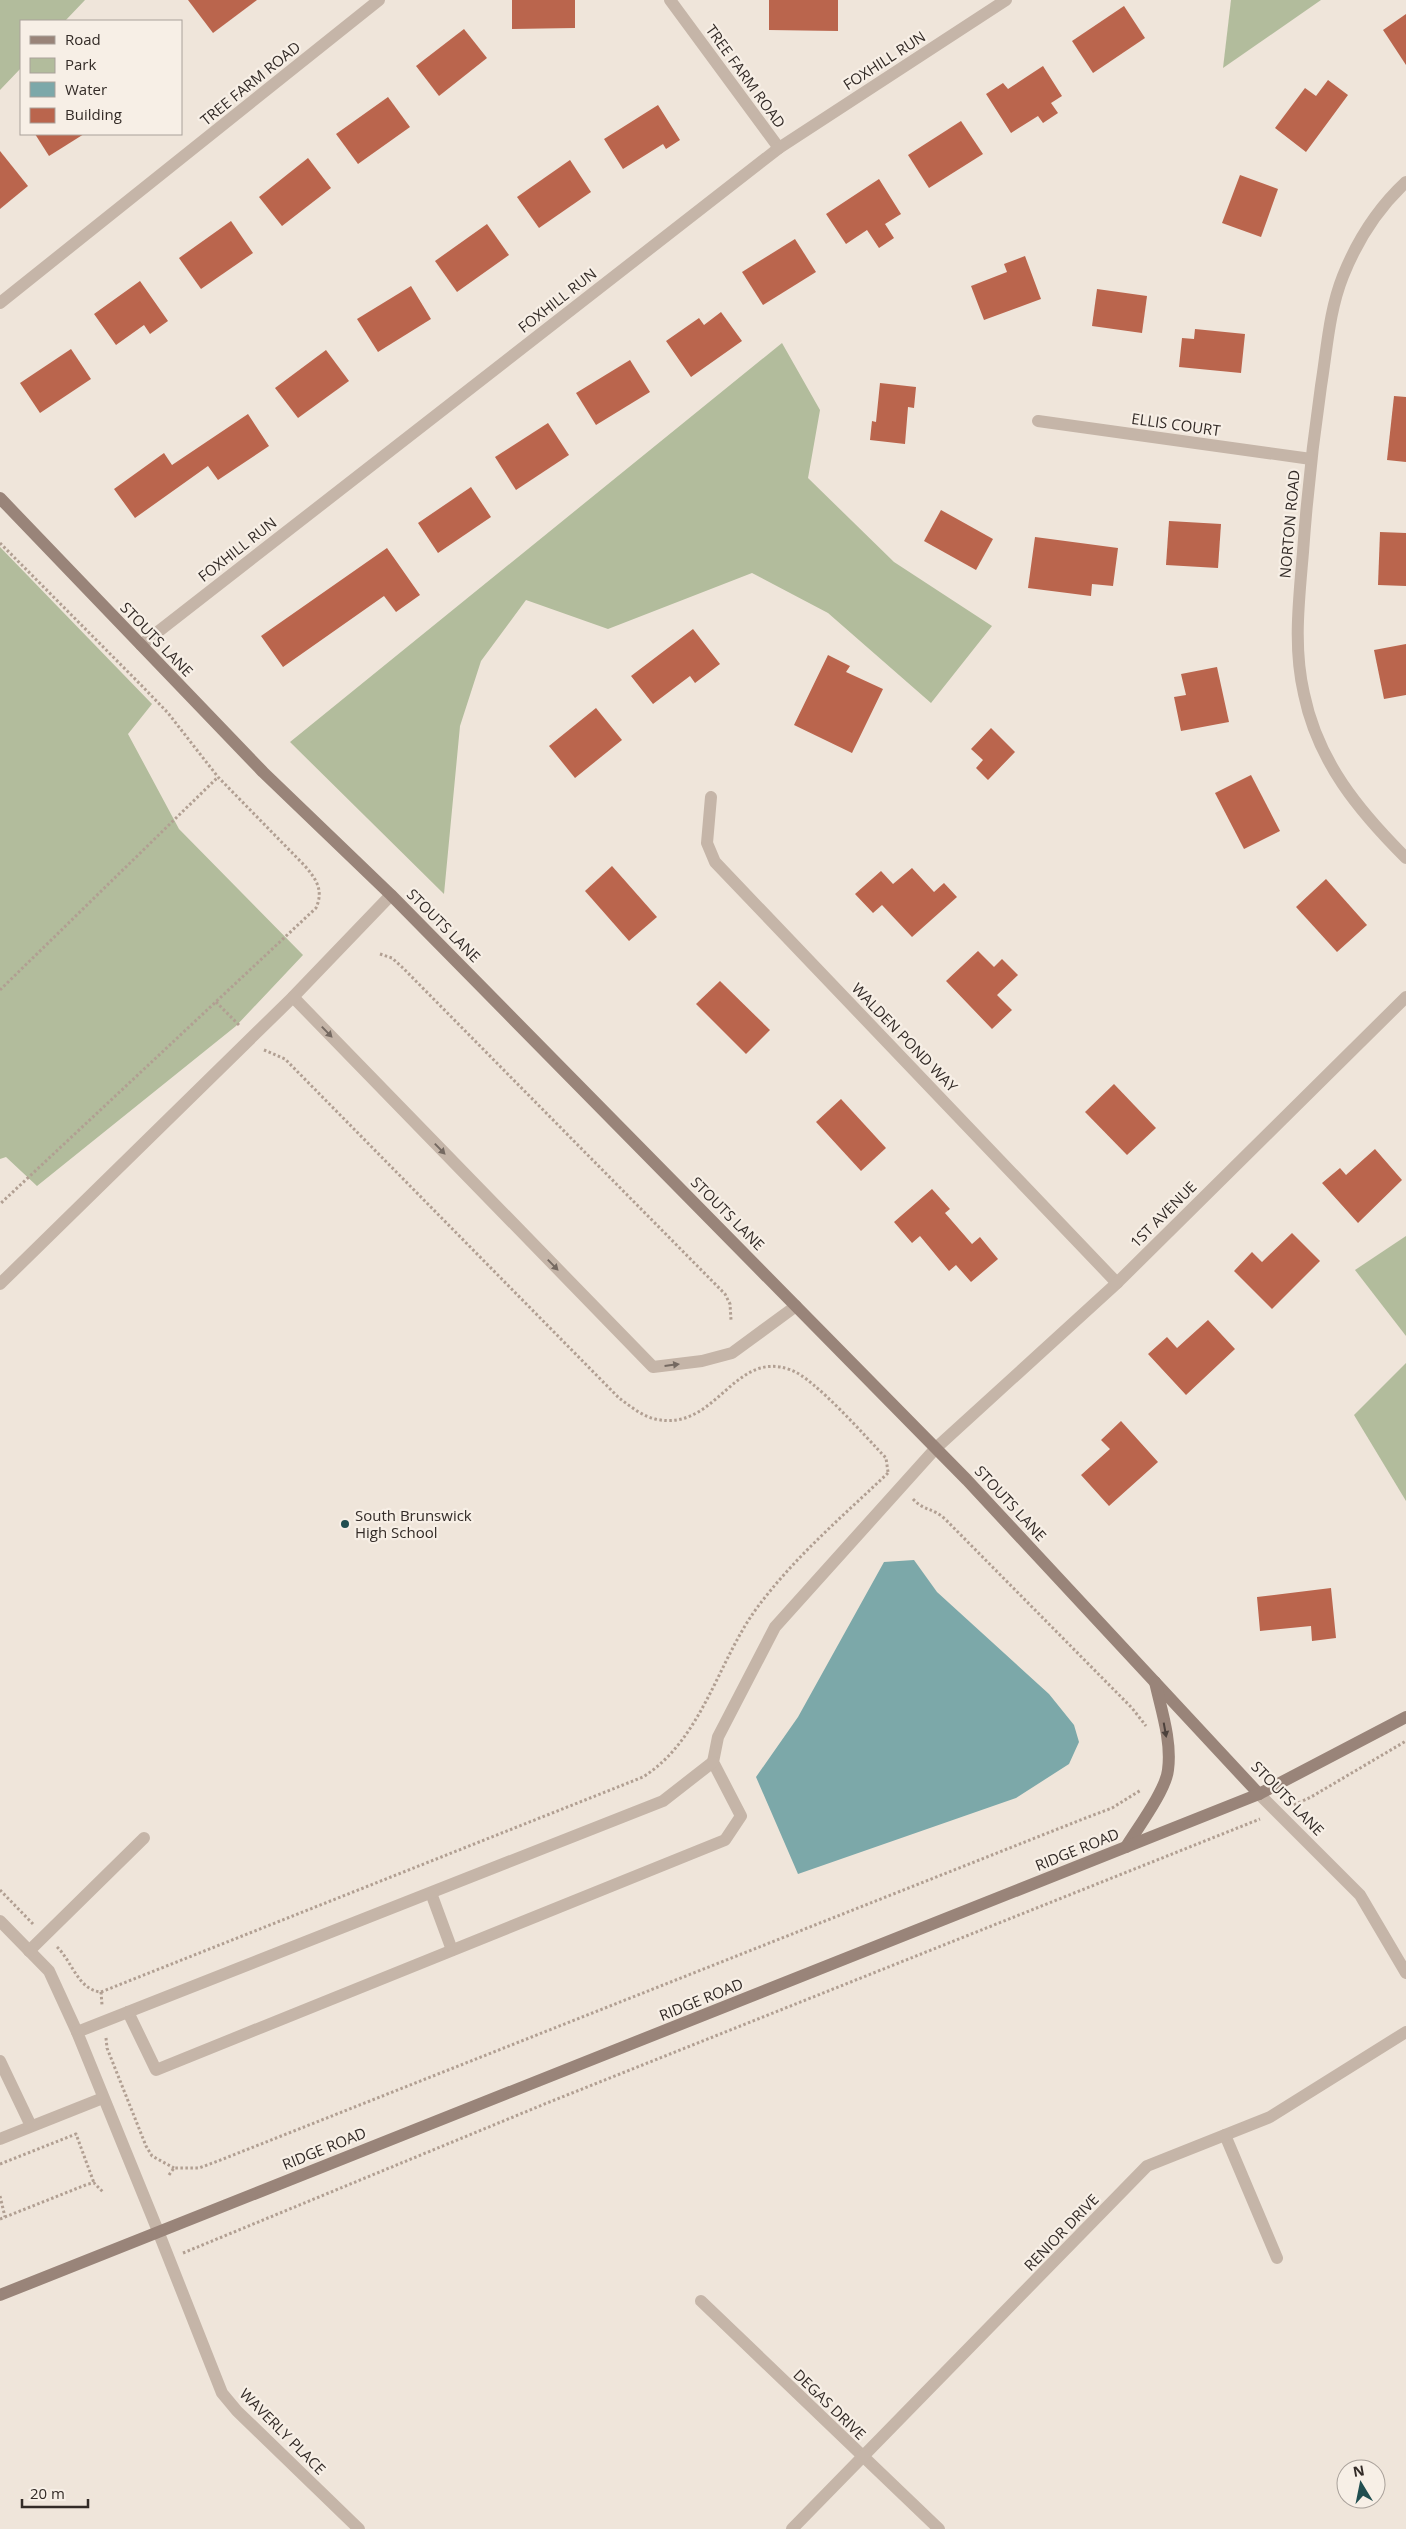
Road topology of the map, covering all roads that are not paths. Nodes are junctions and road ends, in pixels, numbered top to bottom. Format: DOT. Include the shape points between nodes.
graph roads {
  1 [pos="379,0"];
  2 [pos="670,0"];
  3 [pos="1006,0"];
  4 [pos="779,148"];
  5 [pos="1406,182"];
  6 [pos="0,303"];
  7 [pos="1038,420"];
  8 [pos="1311,459"];
  9 [pos="0,498"];
  10 [pos="141,645"];
  11 [pos="711,798"];
  12 [pos="1406,858"];
  13 [pos="391,895"];
  14 [pos="293,997"];
  15 [pos="1406,997"];
  16 [pos="1117,1283"];
  17 [pos="0,1284"];
  18 [pos="796,1306"];
  19 [pos="936,1448"];
  20 [pos="1155,1682"];
  21 [pos="1406,1717"];
  22 [pos="713,1762"];
  23 [pos="1259,1794"];
  24 [pos="144,1838"];
  25 [pos="1126,1847"];
  26 [pos="431,1893"];
  27 [pos="0,1921"];
  28 [pos="452,1950"];
  29 [pos="29,1951"];
  30 [pos="1406,1973"];
  31 [pos="128,2012"];
  32 [pos="77,2032"];
  33 [pos="1406,2032"];
  34 [pos="0,2061"];
  35 [pos="103,2098"];
  36 [pos="32,2126"];
  37 [pos="1225,2135"];
  38 [pos="0,2139"];
  39 [pos="158,2231"];
  40 [pos="1277,2258"];
  41 [pos="0,2296"];
  42 [pos="701,2301"];
  43 [pos="863,2458"];
  44 [pos="359,2529"];
  45 [pos="792,2529"];
  46 [pos="939,2529"];
  1 -- 6 [label="street, TREE FARM ROAD"];
  2 -- 4 [label="street, TREE FARM ROAD"];
  3 -- 4 [label="street, FOXHILL RUN"];
  4 -- 10 [label="street, FOXHILL RUN"];
  5 -- 8 [label="street, NORTON ROAD" via="1368,228 1343,277 1329,329"];
  7 -- 8 [label="street, ELLIS COURT"];
  8 -- 12 [label="street, NORTON ROAD" via="1297,617 1304,695 1322,750 1336,776 1371,823"];
  9 -- 10 [label="street, STOUTS LANE"];
  10 -- 13 [label="street, STOUTS LANE" via="263,772"];
  11 -- 16 [label="street, WALDEN POND WAY" via="707,843 714,862"];
  13 -- 14 [label="street"];
  13 -- 18 [label="street, STOUTS LANE"];
  14 -- 17 [label="street"];
  14 -- 18 [label="street, one-way" via="653,1367 702,1361 732,1353"];
  15 -- 16 [label="street, 1ST AVENUE"];
  16 -- 19 [label="street, 1ST AVENUE"];
  18 -- 19 [label="street, STOUTS LANE"];
  19 -- 20 [label="street, STOUTS LANE"];
  19 -- 22 [label="street, 1ST AVENUE" via="775,1627 718,1738"];
  20 -- 23 [label="street, STOUTS LANE"];
  20 -- 25 [label="street, one-way" via="1166,1734 1168,1770 1162,1787"];
  21 -- 23 [label="street, RIDGE ROAD"];
  22 -- 26 [label="street" via="663,1801"];
  22 -- 28 [label="street" via="741,1816 725,1840"];
  23 -- 25 [label="street, RIDGE ROAD"];
  23 -- 30 [label="street, STOUTS LANE" via="1360,1895"];
  24 -- 29 [label="street"];
  25 -- 39 [label="street, RIDGE ROAD"];
  26 -- 28 [label="street"];
  26 -- 31 [label="street"];
  27 -- 29 [label="street, WAVERLY PLACE"];
  28 -- 31 [label="street" via="156,2070"];
  29 -- 32 [label="street, WAVERLY PLACE" via="49,1971"];
  31 -- 32 [label="street"];
  32 -- 35 [label="street, WAVERLY PLACE"];
  33 -- 37 [label="street, RENIOR DRIVE" via="1270,2117"];
  34 -- 36 [label="street"];
  35 -- 36 [label="street"];
  35 -- 39 [label="street, WAVERLY PLACE"];
  36 -- 38 [label="street"];
  37 -- 40 [label="street"];
  37 -- 43 [label="street, RENIOR DRIVE" via="1147,2166"];
  39 -- 41 [label="street, RIDGE ROAD"];
  39 -- 44 [label="street, WAVERLY PLACE" via="222,2392 237,2411"];
  42 -- 43 [label="street, DEGAS DRIVE"];
  43 -- 45 [label="street, RENIOR DRIVE"];
  43 -- 46 [label="street, DEGAS DRIVE"];
}
